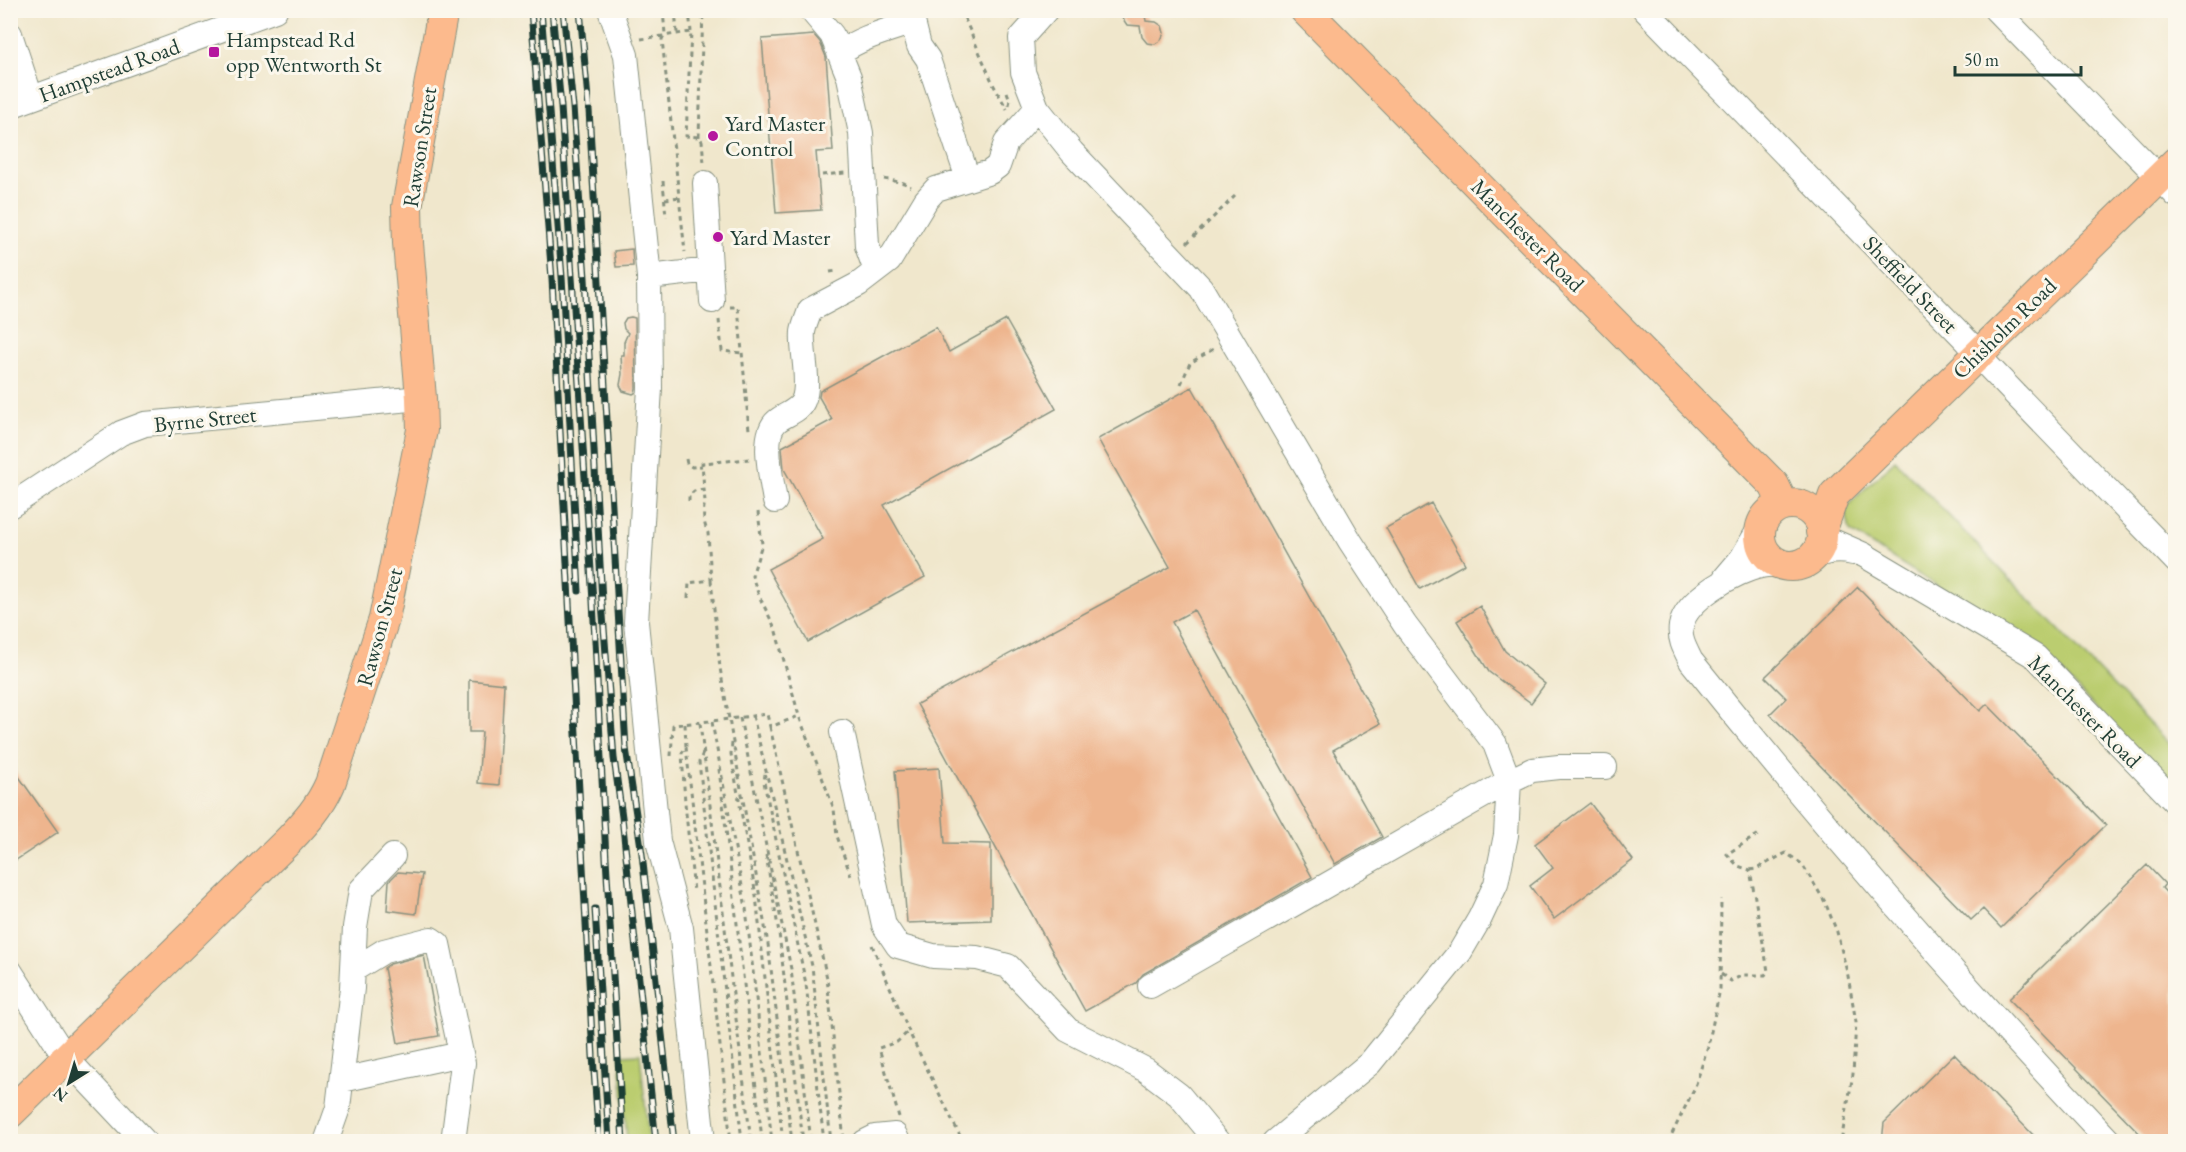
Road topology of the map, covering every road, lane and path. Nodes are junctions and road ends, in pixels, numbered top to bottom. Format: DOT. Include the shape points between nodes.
graph roads {
  1 [pos="275,10"];
  2 [pos="443,10"];
  3 [pos="610,10"];
  4 [pos="663,10"];
  5 [pos="675,10"];
  6 [pos="690,10"];
  7 [pos="703,10"];
  8 [pos="811,10"];
  9 [pos="961,10"];
  10 [pos="1073,10"];
  11 [pos="1305,10"];
  12 [pos="1645,10"];
  13 [pos="1996,10"];
  14 [pos="1054,14"];
  15 [pos="247,15"];
  16 [pos="911,16"];
  17 [pos="691,32"];
  18 [pos="677,33"];
  19 [pos="10,34"];
  20 [pos="665,34"];
  21 [pos="622,44"];
  22 [pos="839,53"];
  23 [pos="21,102"];
  24 [pos="1037,108"];
  25 [pos="1007,110"];
  26 [pos="699,137"];
  27 [pos="2170,178"];
  28 [pos="968,179"];
  29 [pos="663,180"];
  30 [pos="705,183"];
  31 [pos="1235,196"];
  32 [pos="680,197"];
  33 [pos="665,199"];
  34 [pos="666,217"];
  35 [pos="1190,240"];
  36 [pos="710,270"];
  37 [pos="876,271"];
  38 [pos="684,273"];
  39 [pos="649,277"];
  40 [pos="712,301"];
  41 [pos="1977,354"];
  42 [pos="421,398"];
  43 [pos="686,459"];
  44 [pos="752,459"];
  45 [pos="702,466"];
  46 [pos="704,489"];
  47 [pos="1834,495"];
  48 [pos="689,501"];
  49 [pos="775,501"];
  50 [pos="10,506"];
  51 [pos="1776,512"];
  52 [pos="1809,548"];
  53 [pos="2175,561"];
  54 [pos="711,580"];
  55 [pos="1719,584"];
  56 [pos="688,598"];
  57 [pos="753,716"];
  58 [pos="740,718"];
  59 [pos="729,719"];
  60 [pos="712,721"];
  61 [pos="700,723"];
  62 [pos="770,727"];
  63 [pos="842,732"];
  64 [pos="732,739"];
  65 [pos="686,747"];
  66 [pos="704,751"];
  67 [pos="671,758"];
  68 [pos="720,764"];
  69 [pos="765,766"];
  70 [pos="1605,767"];
  71 [pos="1509,781"];
  72 [pos="2175,803"];
  73 [pos="762,830"];
  74 [pos="1759,834"];
  75 [pos="393,855"];
  76 [pos="1750,870"];
  77 [pos="854,887"];
  78 [pos="1721,898"];
  79 [pos="871,939"];
  80 [pos="353,970"];
  81 [pos="10,971"];
  82 [pos="1721,974"];
  83 [pos="1150,986"];
  84 [pos="909,1030"];
  85 [pos="461,1054"];
  86 [pos="66,1058"];
  87 [pos="342,1080"];
  88 [pos="827,1102"];
  89 [pos="820,1103"];
  90 [pos="787,1106"];
  91 [pos="779,1107"];
  92 [pos="747,1111"];
  93 [pos="10,1113"];
  94 [pos="739,1113"];
  95 [pos="830,1129"];
  96 [pos="823,1130"];
  97 [pos="900,1133"];
  98 [pos="791,1134"];
  99 [pos="782,1135"];
  100 [pos="751,1140"];
  101 [pos="772,1140"];
  102 [pos="145,1142"];
  103 [pos="326,1142"];
  104 [pos="453,1142"];
  105 [pos="703,1142"];
  106 [pos="730,1142"];
  107 [pos="783,1142"];
  108 [pos="792,1142"];
  109 [pos="803,1142"];
  110 [pos="811,1142"];
  111 [pos="824,1142"];
  112 [pos="831,1142"];
  113 [pos="844,1142"];
  114 [pos="865,1142"];
  115 [pos="963,1142"];
  116 [pos="1218,1142"];
  117 [pos="1275,1142"];
  118 [pos="1668,1142"];
  119 [pos="1841,1142"];
  120 [pos="2110,1142"];
  1 -- 15 [label="street, Hampstead Road"];
  2 -- 42 [label="main road, Rawson Street" via="407,207"];
  3 -- 21 [label="street"];
  4 -- 20 [label="path"];
  5 -- 18 [label="path"];
  6 -- 17 [label="path"];
  7 -- 26 [label="path"];
  8 -- 22 [label="street" via="832,35"];
  9 -- 25 [label="path"];
  10 -- 14 [label="path"];
  11 -- 51 [label="main road, Manchester Road" via="1750,460 1766,489 1768,503"];
  12 -- 41 [label="street, Sheffield Street"];
  13 -- 27 [label="street"];
  14 -- 24 [label="street" via="1021,38 1023,72"];
  15 -- 23 [label="street, Hampstead Road"];
  16 -- 22 [label="street"];
  16 -- 28 [label="street"];
  17 -- 18 [label="path"];
  17 -- 26 [label="path" via="686,136"];
  18 -- 20 [label="path"];
  19 -- 23 [label="street"];
  20 -- 21 [label="path"];
  20 -- 32 [label="path" via="662,39"];
  21 -- 39 [label="street"];
  22 -- 37 [label="street" via="849,77 861,133 867,246"];
  24 -- 28 [label="street" via="1006,143 998,166"];
  24 -- 71 [label="street" via="1072,152 1201,288 1356,550 1405,625 1496,744"];
  26 -- 30 [label="path"];
  27 -- 41 [label="main road, Chisholm Road"];
  28 -- 37 [label="street" via="936,189 889,261"];
  29 -- 33 [label="path"];
  30 -- 36 [label="street"];
  31 -- 35 [label="path"];
  32 -- 33 [label="path"];
  32 -- 38 [label="path" via="686,251 681,256"];
  33 -- 34 [label="path"];
  36 -- 38 [label="street"];
  36 -- 40 [label="street"];
  37 -- 49 [label="street" via="810,310 803,333 803,401 771,429 768,448"];
  38 -- 39 [label="street"];
  39 -- 105 [label="street" via="638,405 636,622 658,841 681,928"];
  41 -- 47 [label="main road, Chisholm Road"];
  41 -- 53 [label="street, Sheffield Street"];
  42 -- 50 [label="street, Byrne Street" via="145,424 121,433"];
  42 -- 86 [label="main road, Rawson Street" via="422,430 384,619 323,801 290,840"];
  43 -- 45 [label="path" via="692,467"];
  44 -- 45 [label="path"];
  45 -- 46 [label="path"];
  46 -- 48 [label="path" via="694,491"];
  46 -- 54 [label="path"];
  47 -- 51 [label="main road"];
  47 -- 52 [label="main road, Chisholm Road"];
  51 -- 52 [label="main road" via="1804,507 1813,513 1819,522"];
  51 -- 52 [label="main road" via="1760,536 1768,556"];
  51 -- 55 [label="street"];
  52 -- 55 [label="street" via="1745,570"];
  52 -- 72 [label="street, Manchester Road" via="1838,542 2036,657"];
  54 -- 56 [label="path" via="688,583"];
  54 -- 59 [label="path"];
  55 -- 120 [label="street" via="1687,612 1682,625 1681,641 1692,661 1866,873"];
  57 -- 58 [label="path"];
  57 -- 62 [label="path" via="767,714"];
  57 -- 69 [label="path"];
  58 -- 59 [label="path"];
  58 -- 73 [label="path"];
  59 -- 60 [label="path"];
  59 -- 64 [label="path"];
  60 -- 61 [label="path"];
  60 -- 68 [label="path"];
  61 -- 66 [label="path"];
  61 -- 67 [label="path" via="673,725"];
  62 -- 77 [label="path" via="799,716 834,809 837,836"];
  62 -- 113 [label="path" via="826,978"];
  63 -- 116 [label="street" via="884,925 898,946 933,956 977,958 1008,966 1068,1030 1146,1070 1179,1095"];
  64 -- 90 [label="path" via="766,933"];
  64 -- 91 [label="path" via="731,754 756,896"];
  65 -- 106 [label="path"];
  66 -- 92 [label="path"];
  66 -- 94 [label="path" via="699,762"];
  68 -- 101 [label="path" via="746,908"];
  68 -- 101 [label="path" via="762,1139"];
  69 -- 88 [label="path" via="812,966"];
  69 -- 89 [label="path" via="806,984"];
  70 -- 71 [label="street" via="1559,767 1532,771"];
  71 -- 83 [label="street"];
  71 -- 117 [label="street" via="1506,835 1496,884 1460,952 1370,1063"];
  73 -- 109 [label="path" via="779,933"];
  73 -- 110 [label="path" via="791,969"];
  74 -- 76 [label="path" via="1726,854 1738,866"];
  75 -- 80 [label="street" via="361,890"];
  76 -- 82 [label="path" via="1768,970 1765,975 1743,975 1731,981"];
  76 -- 119 [label="path" via="1786,853 1802,864 1825,902 1837,932 1856,1022 1853,1074"];
  78 -- 82 [label="path"];
  79 -- 84 [label="path"];
  80 -- 85 [label="street" via="384,951 431,939 438,944"];
  80 -- 87 [label="street"];
  81 -- 86 [label="street"];
  82 -- 118 [label="path" via="1708,1046 1695,1087"];
  84 -- 97 [label="path" via="897,1042 879,1048"];
  84 -- 115 [label="path"];
  85 -- 87 [label="street"];
  85 -- 104 [label="street"];
  86 -- 93 [label="main road, Rawson Street"];
  86 -- 102 [label="street"];
  87 -- 103 [label="street" via="338,1108"];
  88 -- 89 [label="path"];
  88 -- 95 [label="path"];
  89 -- 96 [label="path"];
  90 -- 91 [label="path"];
  90 -- 98 [label="path"];
  91 -- 99 [label="path"];
  92 -- 94 [label="path"];
  92 -- 100 [label="path"];
  94 -- 100 [label="path" via="742,1140"];
  95 -- 96 [label="path"];
  95 -- 112 [label="path"];
  96 -- 111 [label="path"];
  97 -- 114 [label="street"];
  98 -- 99 [label="path"];
  98 -- 108 [label="path"];
  99 -- 107 [label="path"];
}
